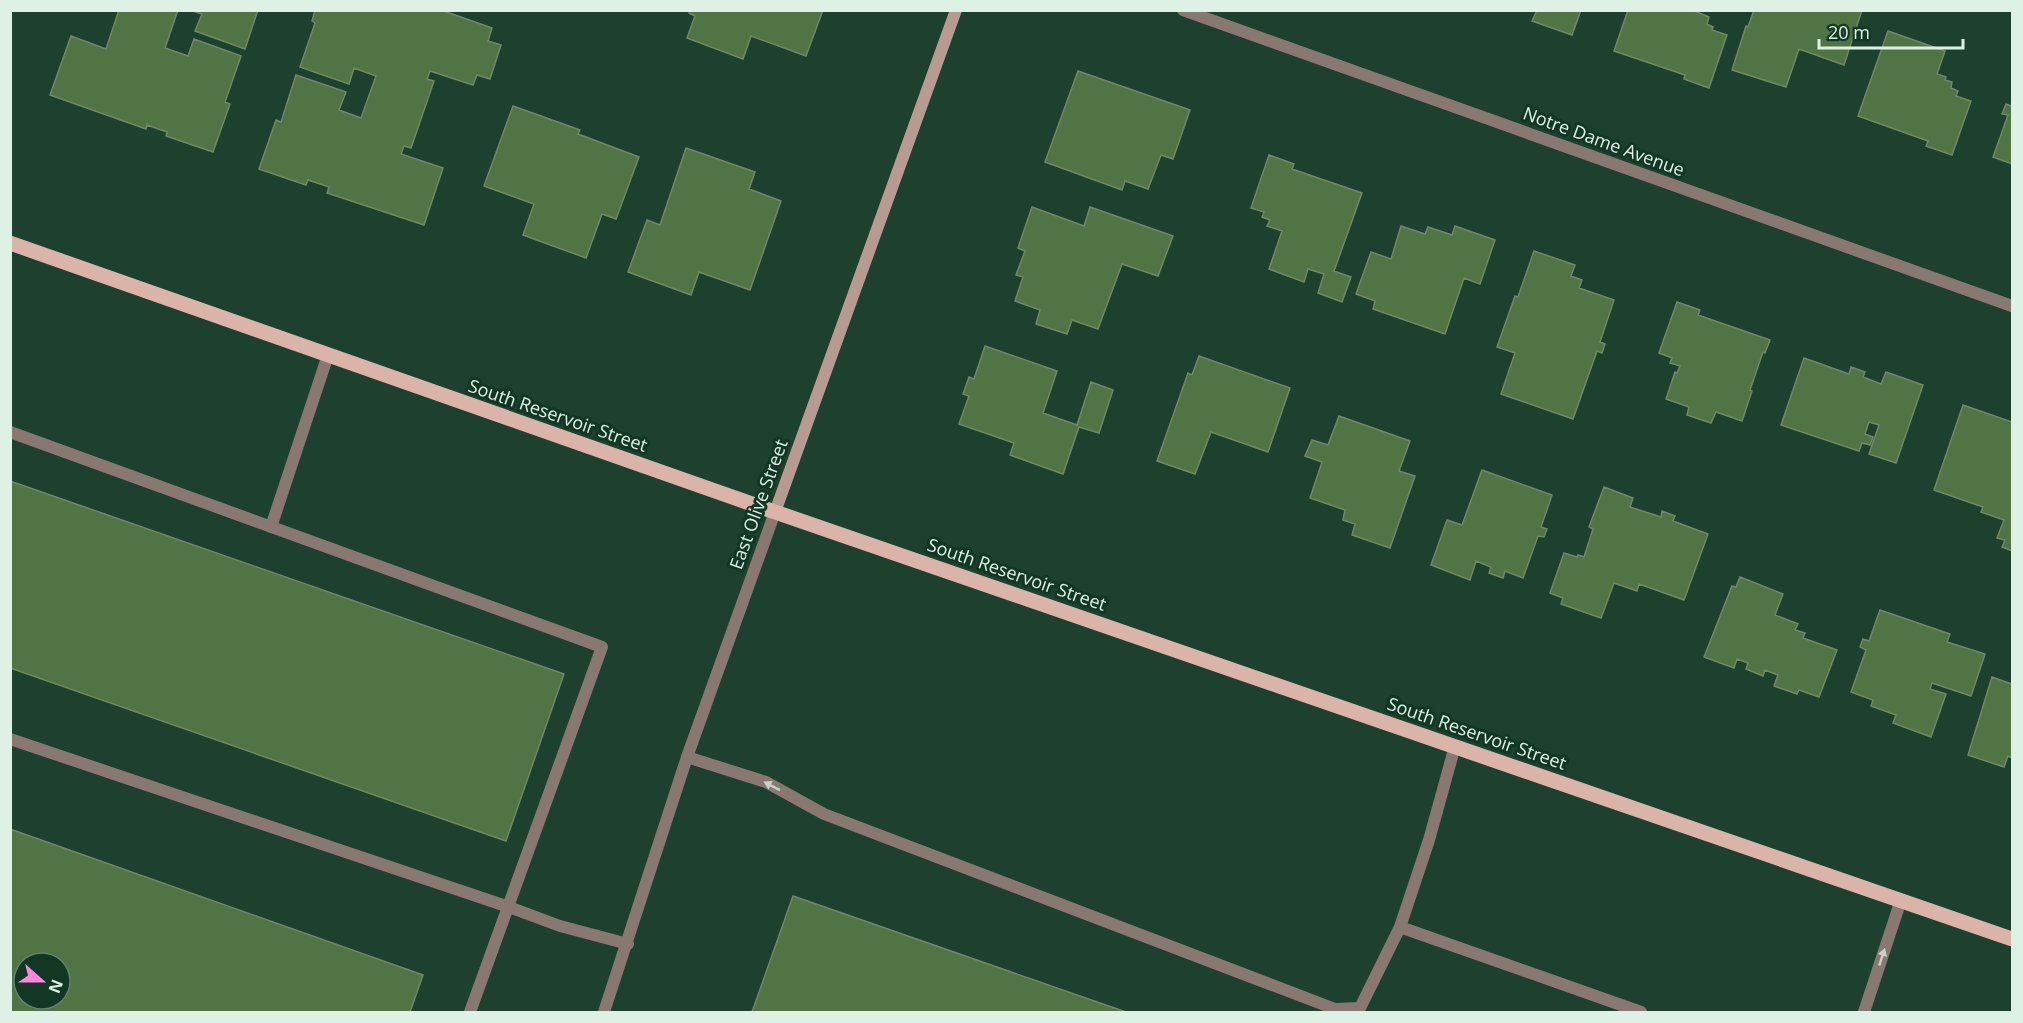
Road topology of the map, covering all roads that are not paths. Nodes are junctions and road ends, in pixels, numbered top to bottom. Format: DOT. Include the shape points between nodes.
graph roads {
  1 [pos="956,10"];
  2 [pos="1183,10"];
  3 [pos="10,243"];
  4 [pos="2013,306"];
  5 [pos="328,355"];
  6 [pos="10,432"];
  7 [pos="775,512"];
  8 [pos="272,527"];
  9 [pos="10,739"];
  10 [pos="1455,746"];
  11 [pos="687,757"];
  12 [pos="1901,900"];
  13 [pos="509,907"];
  14 [pos="1400,927"];
  15 [pos="2013,939"];
  16 [pos="628,944"];
  17 [pos="1359,1010"];
  18 [pos="470,1012"];
  19 [pos="604,1012"];
  20 [pos="1641,1012"];
  21 [pos="1864,1012"];
  1 -- 7 [label="street, East Olive Street"];
  2 -- 4 [label="street, Notre Dame Avenue"];
  3 -- 5 [label="main road, South Reservoir Street"];
  5 -- 7 [label="main road, South Reservoir Street"];
  5 -- 8 [label="street"];
  6 -- 8 [label="street"];
  7 -- 10 [label="main road, South Reservoir Street"];
  7 -- 11 [label="street, East Olive Street"];
  8 -- 13 [label="street" via="602,647"];
  9 -- 13 [label="street"];
  10 -- 12 [label="main road, South Reservoir Street"];
  10 -- 14 [label="street"];
  11 -- 16 [label="street, East Olive Street"];
  17 -- 11 [label="street, one-way" via="1335,1009 824,814 766,782"];
  12 -- 15 [label="main road, South Reservoir Street"];
  21 -- 12 [label="street, one-way"];
  13 -- 16 [label="street" via="560,926"];
  13 -- 18 [label="street"];
  14 -- 17 [label="street"];
  14 -- 20 [label="street"];
  16 -- 19 [label="street, East Olive Street"];
}
